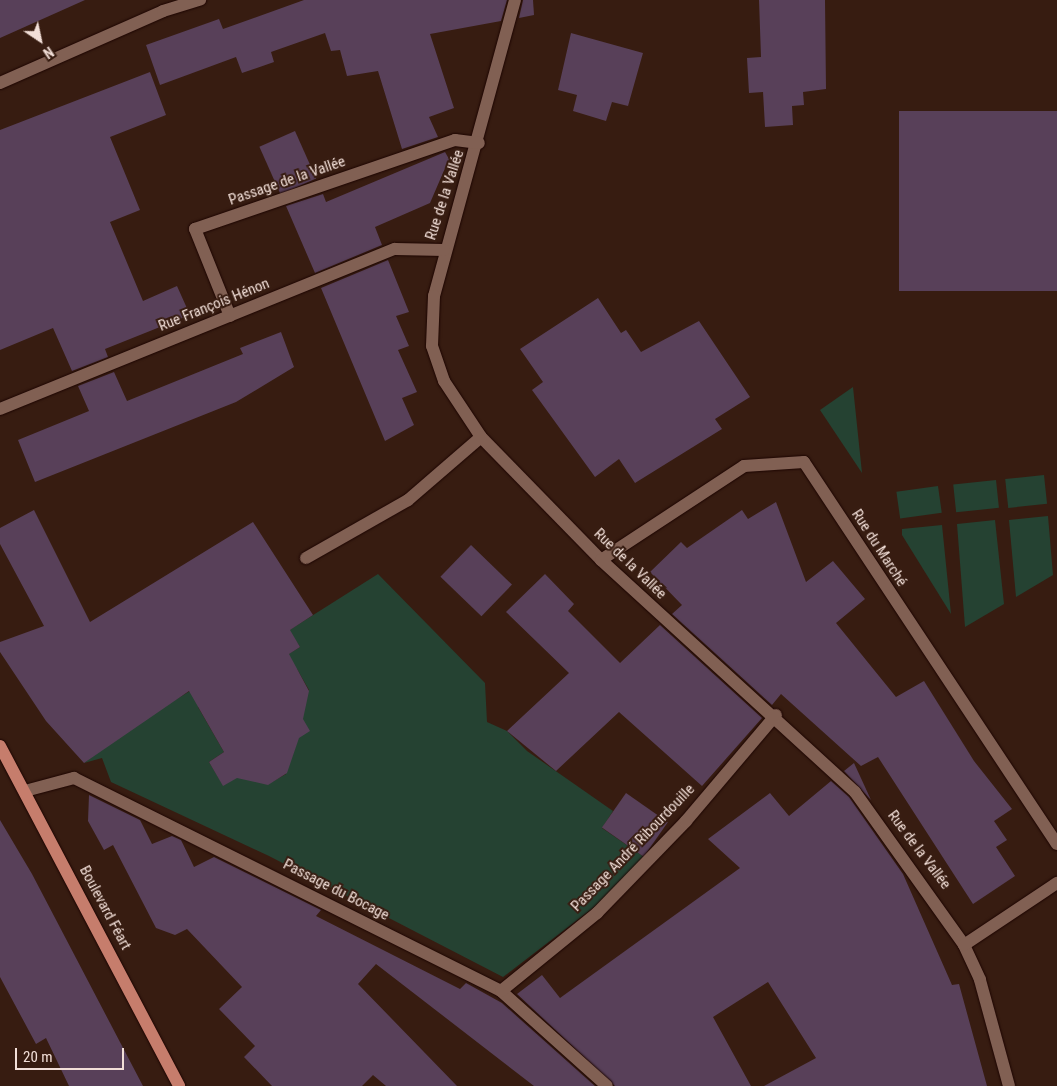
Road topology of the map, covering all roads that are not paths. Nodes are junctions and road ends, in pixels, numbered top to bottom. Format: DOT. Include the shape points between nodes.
graph roads {
  1 [pos="200,0"];
  2 [pos="515,0"];
  3 [pos="0,83"];
  4 [pos="478,143"];
  5 [pos="444,250"];
  6 [pos="230,316"];
  7 [pos="0,409"];
  8 [pos="481,438"];
  9 [pos="306,558"];
  10 [pos="601,560"];
  11 [pos="776,715"];
  12 [pos="0,746"];
  13 [pos="25,791"];
  14 [pos="1057,844"];
  15 [pos="1057,883"];
  16 [pos="964,946"];
  17 [pos="501,991"];
  18 [pos="179,1086"];
  19 [pos="607,1086"];
  20 [pos="1009,1086"];
  1 -- 3 [label="street" via="163,11"];
  2 -- 4 [label="street, Rue de la Vallée"];
  4 -- 5 [label="street, Rue de la Vallée"];
  4 -- 6 [label="street, Passage de la Vallée" via="455,140 195,229"];
  5 -- 6 [label="street, Rue François Hénon" via="395,249"];
  5 -- 8 [label="street, Rue de la Vallée" via="434,296 432,346 458,407"];
  6 -- 7 [label="street, Rue François Hénon"];
  8 -- 9 [label="street" via="408,500"];
  8 -- 10 [label="street, Rue de la Vallée"];
  10 -- 11 [label="street, Rue de la Vallée"];
  10 -- 14 [label="street, Rue du Marché" via="744,466 804,462"];
  11 -- 16 [label="street, Rue de la Vallée" via="855,792"];
  11 -- 17 [label="street, Passage André Ribourdouille" via="686,821 597,913"];
  12 -- 13 [label="main road, Boulevard Féart"];
  13 -- 17 [label="street, Passage du Bocage" via="74,778"];
  13 -- 18 [label="main road, Boulevard Féart"];
  15 -- 16 [label="street"];
  16 -- 20 [label="street, Rue de la Vallée" via="980,980"];
  17 -- 19 [label="street, Passage du Bocage"];
}
